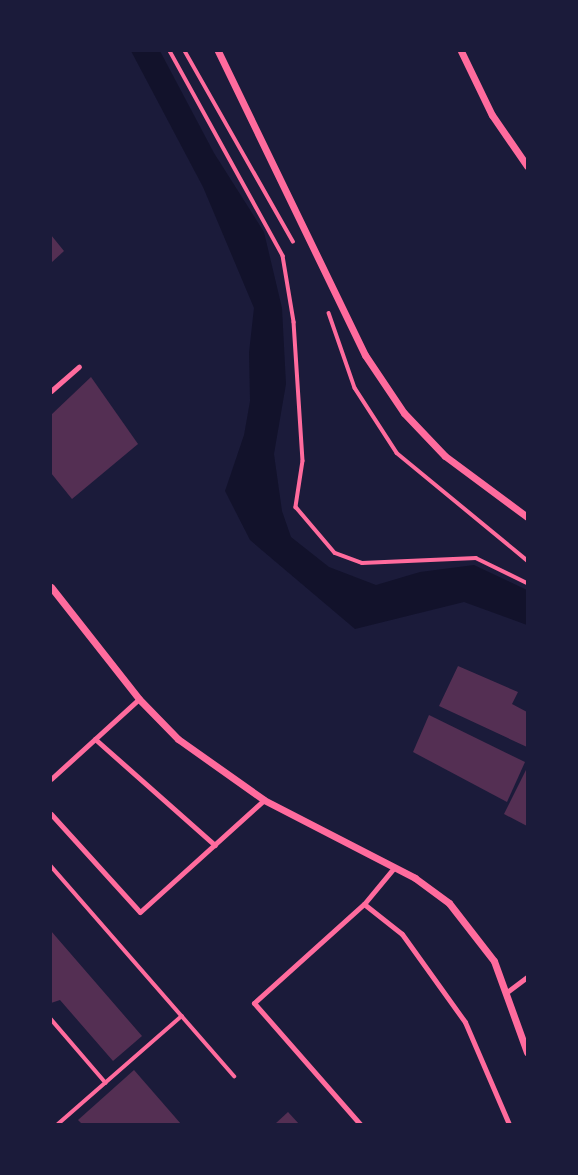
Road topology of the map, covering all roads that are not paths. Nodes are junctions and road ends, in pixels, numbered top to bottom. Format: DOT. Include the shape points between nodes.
graph roads {
  1 [pos="218,51"];
  2 [pos="461,51"];
  3 [pos="527,166"];
  4 [pos="79,367"];
  5 [pos="51,391"];
  6 [pos="527,517"];
  7 [pos="51,587"];
  8 [pos="139,699"];
  9 [pos="95,739"];
  10 [pos="51,779"];
  11 [pos="264,800"];
  12 [pos="51,814"];
  13 [pos="215,845"];
  14 [pos="393,869"];
  15 [pos="364,904"];
  16 [pos="527,977"];
  17 [pos="508,992"];
  18 [pos="527,1052"];
  19 [pos="360,1124"];
  20 [pos="509,1124"];
  1 -- 6 [label="street" via="365,355 404,413 445,457"];
  2 -- 3 [label="street" via="492,115"];
  4 -- 5 [label="lane"];
  7 -- 8 [label="street"];
  8 -- 9 [label="lane"];
  8 -- 11 [label="street" via="178,739"];
  9 -- 10 [label="lane"];
  9 -- 13 [label="lane"];
  11 -- 13 [label="lane"];
  11 -- 14 [label="street"];
  12 -- 13 [label="lane" via="140,912"];
  14 -- 15 [label="lane"];
  14 -- 17 [label="street" via="449,903 494,961"];
  15 -- 19 [label="lane" via="254,1003"];
  15 -- 20 [label="lane" via="402,934 465,1021"];
  16 -- 17 [label="lane"];
  17 -- 18 [label="street"];
}
